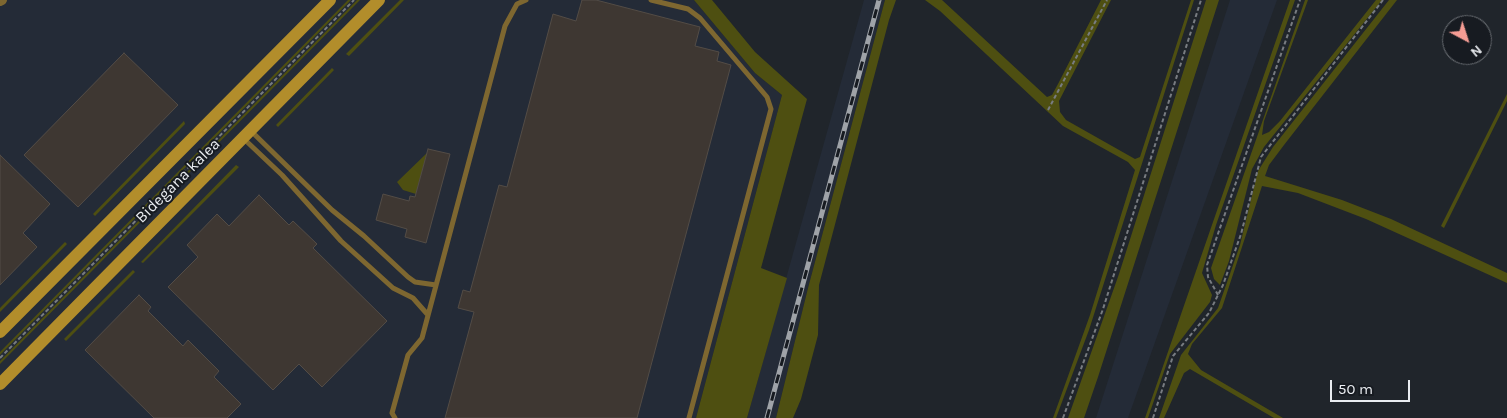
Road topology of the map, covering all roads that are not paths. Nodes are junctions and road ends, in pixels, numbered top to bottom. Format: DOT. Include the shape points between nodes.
graph roads {
  1 [pos="330,0"];
  2 [pos="379,0"];
  3 [pos="526,0"];
  4 [pos="651,0"];
  5 [pos="246,134"];
  6 [pos="436,285"];
  7 [pos="428,315"];
  8 [pos="0,332"];
  9 [pos="0,384"];
  10 [pos="395,418"];
  11 [pos="689,418"];
  1 -- 8 [label="street, Bidegana kalea"];
  2 -- 5 [label="street, Bidegana kalea"];
  3 -- 6 [label="lane" via="518,4 505,26"];
  4 -- 11 [label="lane" via="688,9 700,18 767,97 771,109"];
  5 -- 6 [label="lane" via="396,267 415,282"];
  5 -- 7 [label="lane" via="341,241 392,288 414,298"];
  5 -- 9 [label="street, Bidegana kalea"];
  6 -- 7 [label="lane"];
  7 -- 10 [label="lane" via="422,338 408,355 392,413"];
}
